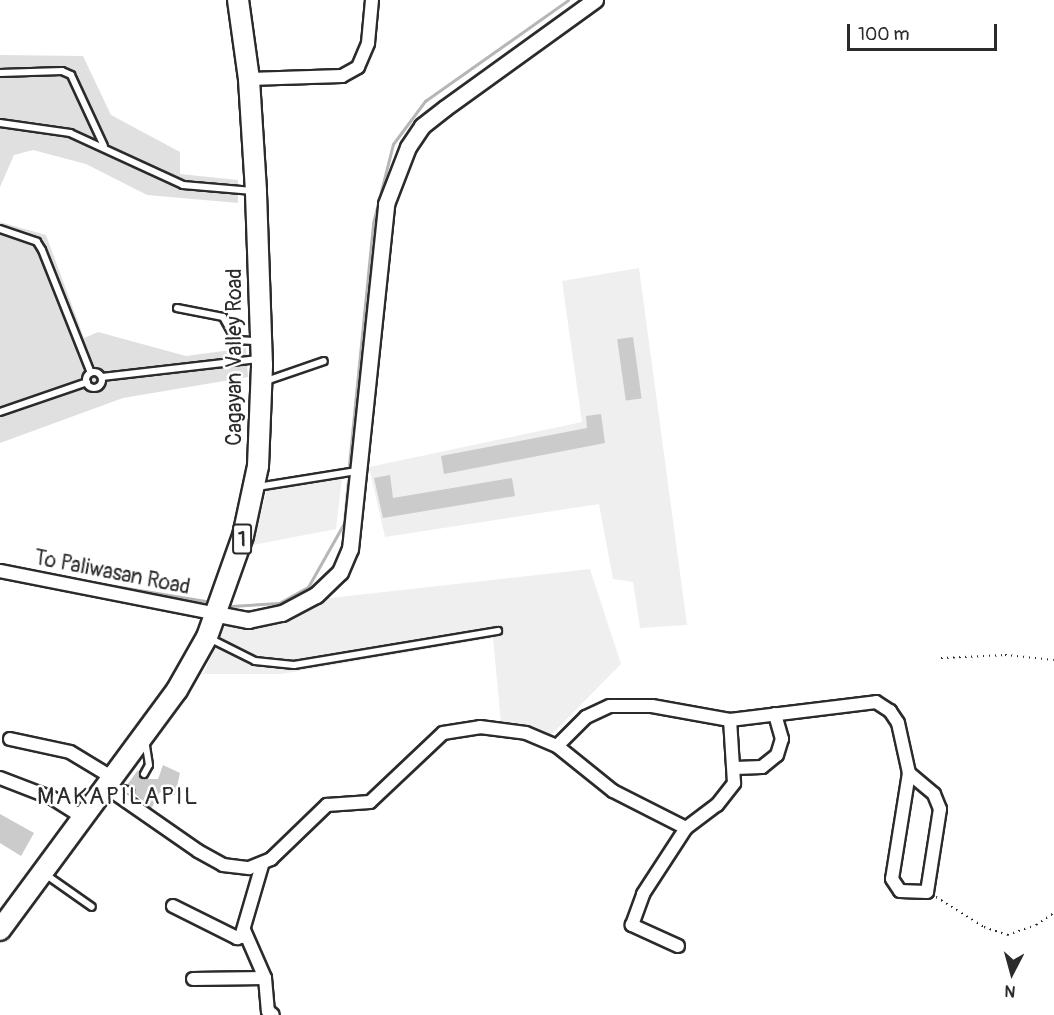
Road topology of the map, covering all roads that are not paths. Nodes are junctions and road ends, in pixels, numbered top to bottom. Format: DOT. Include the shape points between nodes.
graph roads {
  1 [pos="238,0"];
  2 [pos="372,0"];
  3 [pos="595,0"];
  4 [pos="0,74"];
  5 [pos="249,79"];
  6 [pos="0,123"];
  7 [pos="104,147"];
  8 [pos="256,191"];
  9 [pos="0,229"];
  10 [pos="177,308"];
  11 [pos="262,350"];
  12 [pos="324,361"];
  13 [pos="91,373"];
  14 [pos="102,377"];
  15 [pos="87,382"];
  16 [pos="262,382"];
  17 [pos="0,412"];
  18 [pos="358,471"];
  19 [pos="254,488"];
  20 [pos="0,571"];
  21 [pos="217,614"];
  22 [pos="498,631"];
  23 [pos="207,637"];
  24 [pos="775,714"];
  25 [pos="730,720"];
  26 [pos="144,736"];
  27 [pos="10,739"];
  28 [pos="557,746"];
  29 [pos="735,768"];
  30 [pos="909,773"];
  31 [pos="144,774"];
  32 [pos="0,778"];
  33 [pos="109,783"];
  34 [pos="131,791"];
  35 [pos="82,817"];
  36 [pos="686,828"];
  37 [pos="262,865"];
  38 [pos="42,872"];
  39 [pos="173,906"];
  40 [pos="92,907"];
  41 [pos="0,930"];
  42 [pos="244,930"];
  43 [pos="678,946"];
  44 [pos="265,978"];
  45 [pos="193,979"];
  46 [pos="273,1015"];
  1 -- 5 [label="highway, Cagayan Valley Road / 1"];
  2 -- 5 [label="street" via="368,43 358,67 342,76"];
  3 -- 18 [label="street" via="430,120 408,147 386,204"];
  4 -- 7 [label="lane" via="67,72"];
  5 -- 8 [label="highway, Cagayan Valley Road / 1"];
  6 -- 7 [label="lane" via="70,133"];
  7 -- 8 [label="lane" via="183,185"];
  8 -- 11 [label="highway, Cagayan Valley Road / 1"];
  9 -- 13 [label="lane" via="37,242"];
  10 -- 11 [label="lane" via="223,317 236,340"];
  11 -- 14 [label="lane"];
  11 -- 16 [label="highway, Cagayan Valley Road / 1"];
  12 -- 16 [label="lane"];
  13 -- 14 [label="lane"];
  13 -- 15 [label="lane"];
  14 -- 15 [label="lane" via="100,386 94,389"];
  15 -- 17 [label="lane"];
  16 -- 19 [label="highway, Cagayan Valley Road / 1"];
  18 -- 19 [label="lane"];
  18 -- 21 [label="street" via="350,549 332,580 299,606 262,620"];
  19 -- 21 [label="highway, Cagayan Valley Road / 1"];
  20 -- 21 [label="street, To Paliwasan Road"];
  21 -- 23 [label="highway, Cagayan Valley Road / 1"];
  22 -- 23 [label="lane" via="294,665 255,661"];
  23 -- 26 [label="highway, Cagayan Valley Road / 1"];
  24 -- 25 [label="street"];
  24 -- 29 [label="street" via="782,739 777,754 762,767"];
  24 -- 30 [label="street" via="876,702 890,711 898,723"];
  25 -- 28 [label="street" via="652,706 610,706 586,717"];
  25 -- 29 [label="street"];
  26 -- 31 [label="lane" via="149,759"];
  26 -- 33 [label="highway, Cagayan Valley Road / 1"];
  27 -- 33 [label="street" via="70,753"];
  28 -- 36 [label="street" via="613,791"];
  28 -- 37 [label="street" via="526,733 480,727 443,733 370,802 327,805"];
  29 -- 36 [label="street" via="734,783 726,796"];
  30 -- 30 [label="street" via="934,794 940,809 927,892 900,891 892,879"];
  32 -- 35 [label="street" via="52,798"];
  33 -- 34 [label="lane"];
  33 -- 35 [label="highway, Cagayan Valley Road / 1"];
  33 -- 37 [label="street" via="224,865"];
  35 -- 38 [label="highway, Cagayan Valley Road / 1"];
  36 -- 43 [label="street" via="648,885 632,925"];
  37 -- 42 [label="street"];
  38 -- 40 [label="lane"];
  38 -- 41 [label="highway, Cagayan Valley Road / 1"];
  39 -- 42 [label="street" via="237,938"];
  42 -- 44 [label="street"];
  44 -- 45 [label="street"];
  44 -- 46 [label="street" via="268,1011"];
}
